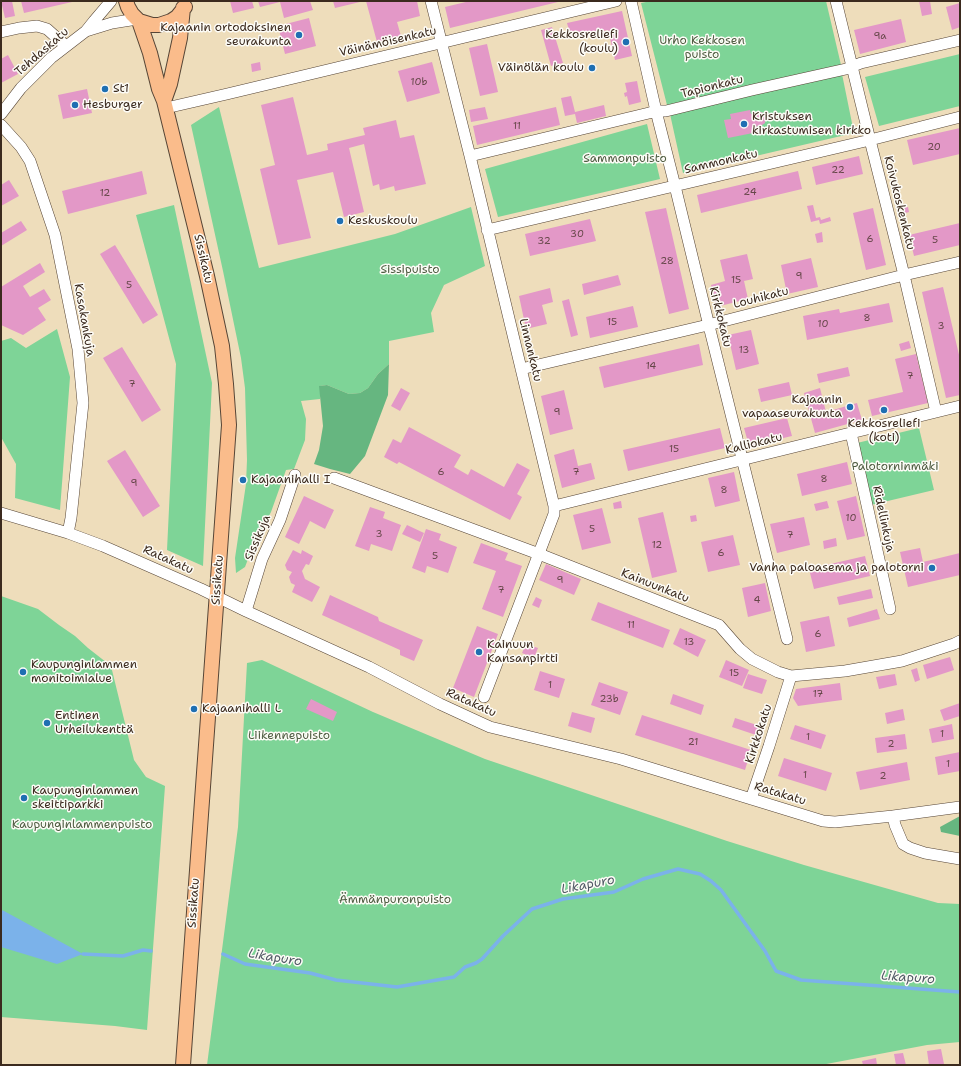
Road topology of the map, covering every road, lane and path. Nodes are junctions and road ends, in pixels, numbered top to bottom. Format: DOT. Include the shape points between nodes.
graph roads {
  1 [pos="111,1"];
  2 [pos="126,1"];
  3 [pos="431,1"];
  4 [pos="616,1"];
  5 [pos="631,1"];
  6 [pos="836,1"];
  7 [pos="186,5"];
  8 [pos="138,20"];
  9 [pos="86,31"];
  10 [pos="1,32"];
  11 [pos="960,40"];
  12 [pos="441,43"];
  13 [pos="66,46"];
  14 [pos="852,68"];
  15 [pos="165,105"];
  16 [pos="656,111"];
  17 [pos="1,114"];
  18 [pos="960,117"];
  19 [pos="1,125"];
  20 [pos="870,140"];
  21 [pos="470,156"];
  22 [pos="675,186"];
  23 [pos="487,230"];
  24 [pos="960,262"];
  25 [pos="904,275"];
  26 [pos="708,325"];
  27 [pos="521,369"];
  28 [pos="960,406"];
  29 [pos="936,412"];
  30 [pos="851,433"];
  31 [pos="742,460"];
  32 [pos="295,475"];
  33 [pos="334,478"];
  34 [pos="554,506"];
  35 [pos="1,513"];
  36 [pos="68,533"];
  37 [pos="539,554"];
  38 [pos="217,596"];
  39 [pos="890,609"];
  40 [pos="246,611"];
  41 [pos="787,639"];
  42 [pos="960,641"];
  43 [pos="791,676"];
  44 [pos="484,698"];
  45 [pos="751,799"];
  46 [pos="960,807"];
  47 [pos="893,816"];
  48 [pos="960,859"];
  49 [pos="183,1065"];
  1 -- 9 [label="street, Tehdaskatu"];
  2 -- 8 [label="main road, Sissikatu"];
  3 -- 12 [label="street, Linnankatu"];
  4 -- 12 [label="street, Väinämöisenkatu"];
  5 -- 16 [label="street, Kirkkokatu"];
  6 -- 14 [label="street, Koivukoskenkatu"];
  7 -- 8 [label="main road" via="177,17 165,24 152,25"];
  7 -- 15 [label="main road"];
  8 -- 9 [label="street, Tehdaskatu" via="112,23"];
  8 -- 15 [label="main road, Sissikatu"];
  9 -- 13 [label="street, Tehdaskatu"];
  10 -- 13 [label="street" via="37,26 47,29"];
  11 -- 14 [label="street, Tapionkatu" via="861,63"];
  12 -- 15 [label="street, Väinämöisenkatu" via="227,94"];
  12 -- 21 [label="street, Linnankatu"];
  13 -- 17 [label="street, Tehdaskatu" via="50,58 21,88"];
  14 -- 16 [label="street, Tapionkatu" via="666,111"];
  14 -- 20 [label="street, Koivukoskenkatu"];
  15 -- 38 [label="main road, Sissikatu" via="222,346 228,425"];
  16 -- 21 [label="street, Tapionkatu"];
  16 -- 22 [label="street, Kirkkokatu"];
  18 -- 20 [label="street, Sammonkatu"];
  19 -- 36 [label="street, Kasakankuja" via="30,161 55,235 78,349 83,404"];
  20 -- 22 [label="street, Sammonkatu"];
  20 -- 25 [label="street, Koivukoskenkatu"];
  21 -- 23 [label="street, Linnankatu"];
  22 -- 23 [label="street, Sammonkatu"];
  22 -- 26 [label="street, Kirkkokatu"];
  23 -- 27 [label="street, Linnankatu"];
  24 -- 25 [label="street, Louhikatu"];
  25 -- 26 [label="street, Louhikatu"];
  25 -- 29 [label="street, Koivukoskenkatu"];
  26 -- 27 [label="street, Louhikatu"];
  26 -- 31 [label="street, Kirkkokatu"];
  27 -- 34 [label="street, Linnankatu"];
  28 -- 29 [label="street, Kalliokatu"];
  29 -- 30 [label="street, Kalliokatu"];
  30 -- 31 [label="street, Kalliokatu"];
  30 -- 39 [label="street, Ridellinkuja"];
  31 -- 34 [label="street, Kalliokatu"];
  31 -- 41 [label="street, Kirkkokatu"];
  32 -- 40 [label="street, Sissikuja" via="280,520 262,559"];
  33 -- 37 [label="street, Kainuunkatu"];
  34 -- 37 [label="street, Linnankatu" via="554,514"];
  35 -- 36 [label="street, Ratakatu"];
  36 -- 38 [label="street, Ratakatu"];
  37 -- 43 [label="street, Kainuunkatu" via="719,625 752,659"];
  37 -- 44 [label="street, Linnankatu"];
  38 -- 40 [label="street, Ratakatu"];
  38 -- 49 [label="main road, Sissikatu"];
  40 -- 45 [label="street, Ratakatu" via="479,722 621,759"];
  42 -- 43 [label="street, Kainuunkatu" via="902,661 845,671"];
  43 -- 45 [label="street, Kirkkokatu"];
  45 -- 47 [label="street, Ratakatu" via="823,821"];
  46 -- 47 [label="street, Ratakatu"];
  47 -- 48 [label="street" via="903,844 925,853"];
}
